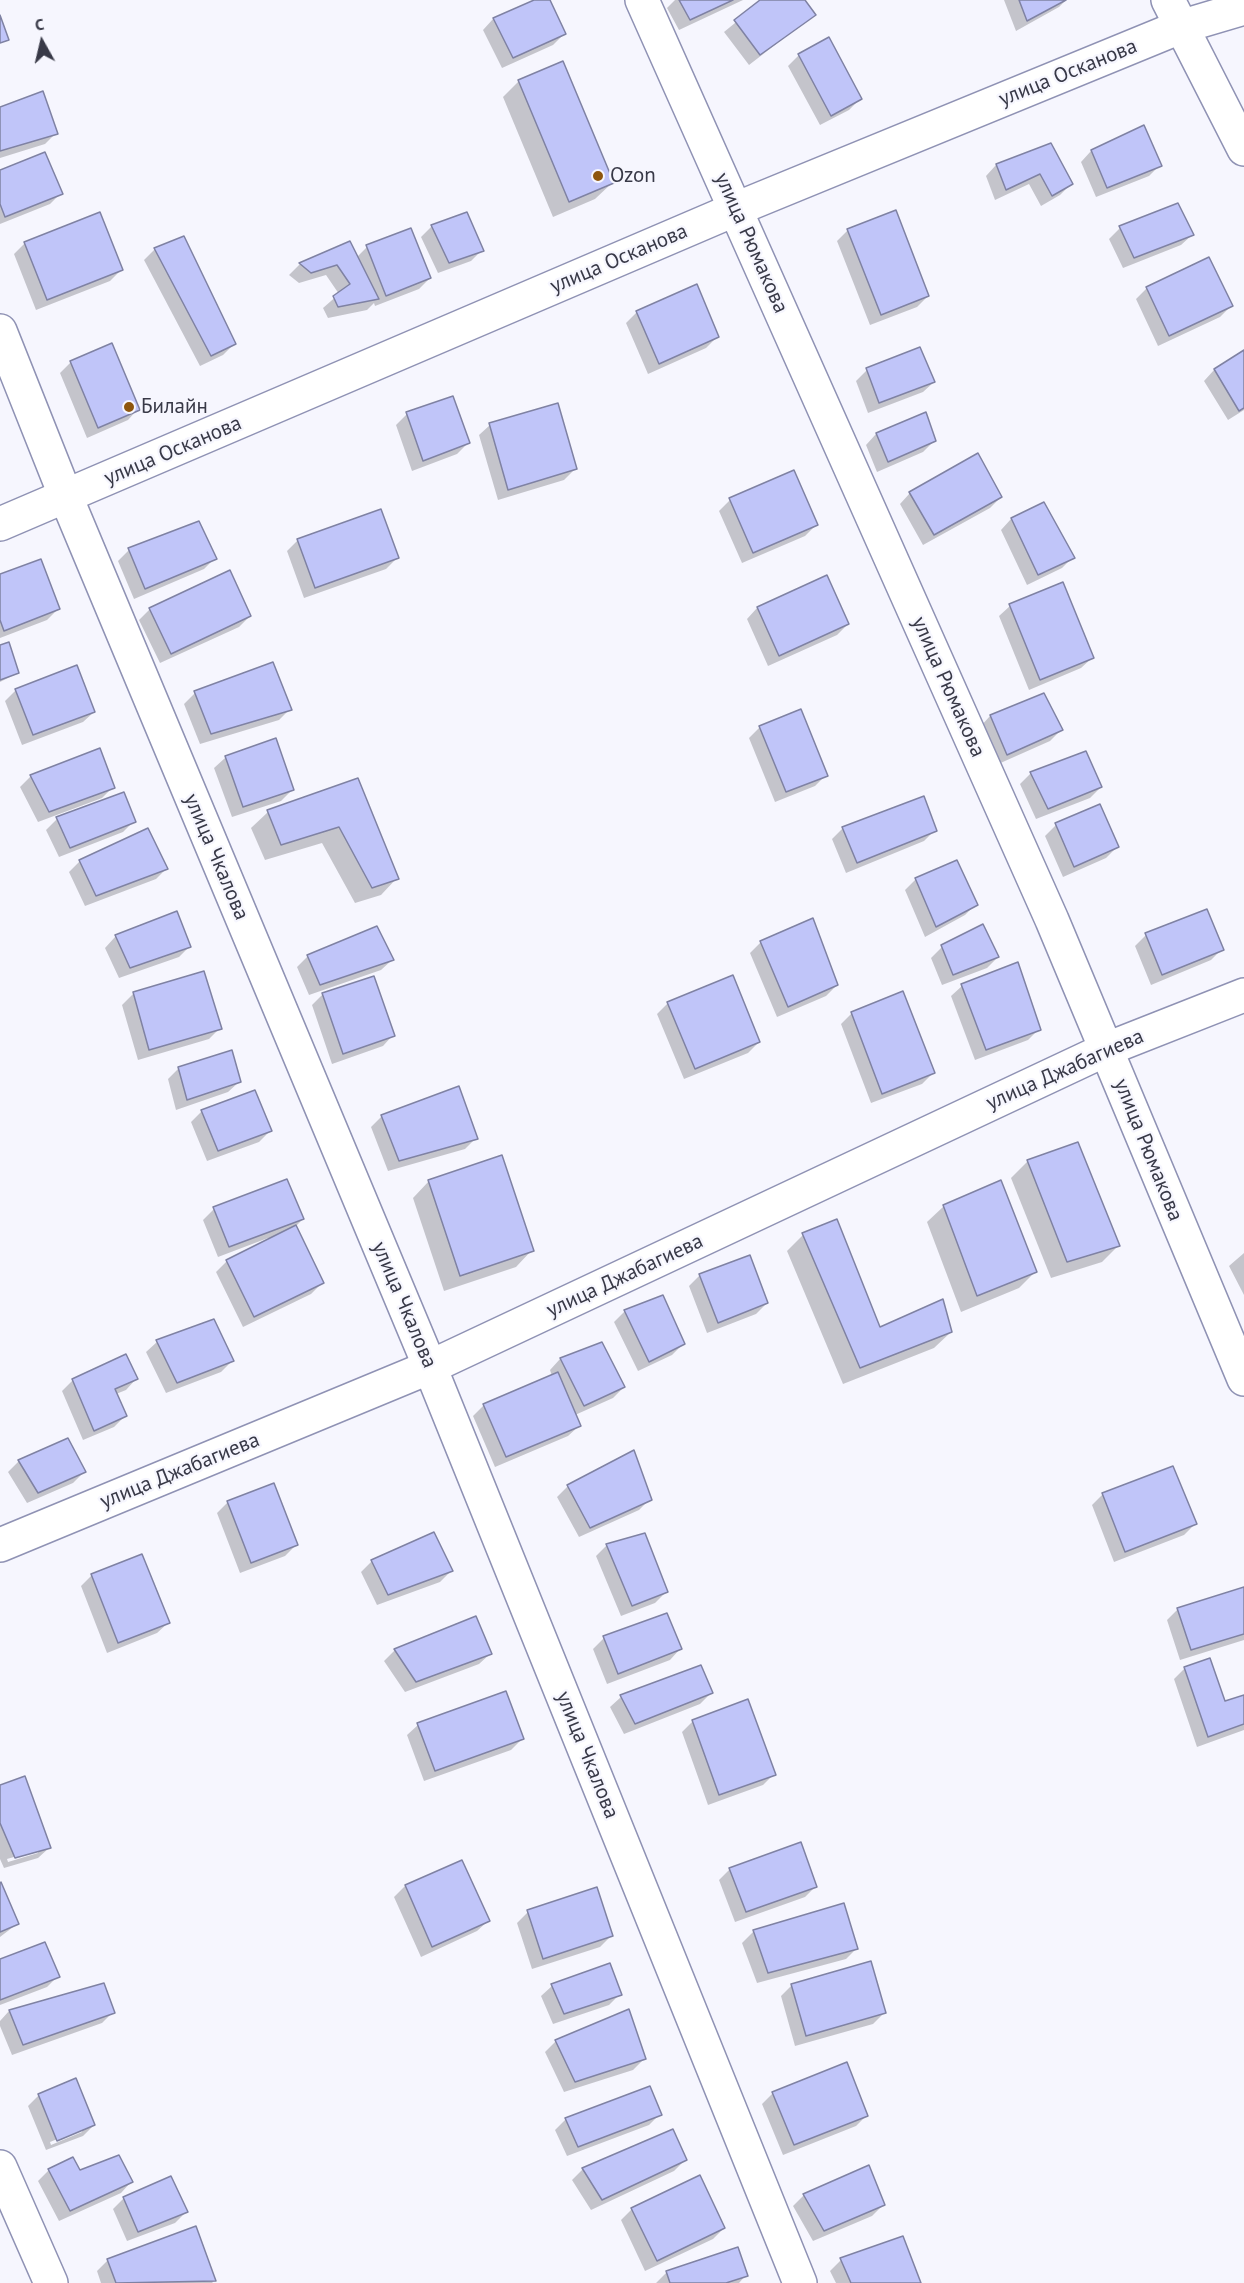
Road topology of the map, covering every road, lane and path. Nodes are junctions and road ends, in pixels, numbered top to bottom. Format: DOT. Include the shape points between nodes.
graph roads {
  1 [pos="642,0"];
  2 [pos="1244,8"];
  3 [pos="1174,13"];
  4 [pos="1244,149"];
  5 [pos="736,209"];
  6 [pos="0,331"];
  7 [pos="66,497"];
  8 [pos="0,524"];
  9 [pos="1244,995"];
  10 [pos="1107,1049"];
  11 [pos="430,1367"];
  12 [pos="1244,1379"];
  13 [pos="0,1545"];
  14 [pos="0,2168"];
  15 [pos="51,2283"];
  16 [pos="800,2283"];
  1 -- 5 [label="street, улица Рюмакова"];
  2 -- 3 [label="street, улица Осканова"];
  3 -- 4 [label="street"];
  3 -- 5 [label="street, улица Осканова"];
  5 -- 7 [label="street, улица Осканова"];
  5 -- 10 [label="street, улица Рюмакова"];
  6 -- 7 [label="street, улица Чкалова"];
  7 -- 8 [label="street, улица Осканова"];
  7 -- 11 [label="street, улица Чкалова"];
  9 -- 10 [label="street, улица Джабагиева"];
  10 -- 11 [label="street, улица Джабагиева"];
  10 -- 12 [label="street, улица Рюмакова"];
  11 -- 13 [label="street, улица Джабагиева"];
  11 -- 16 [label="street, улица Чкалова"];
  14 -- 15 [label="street"];
}
